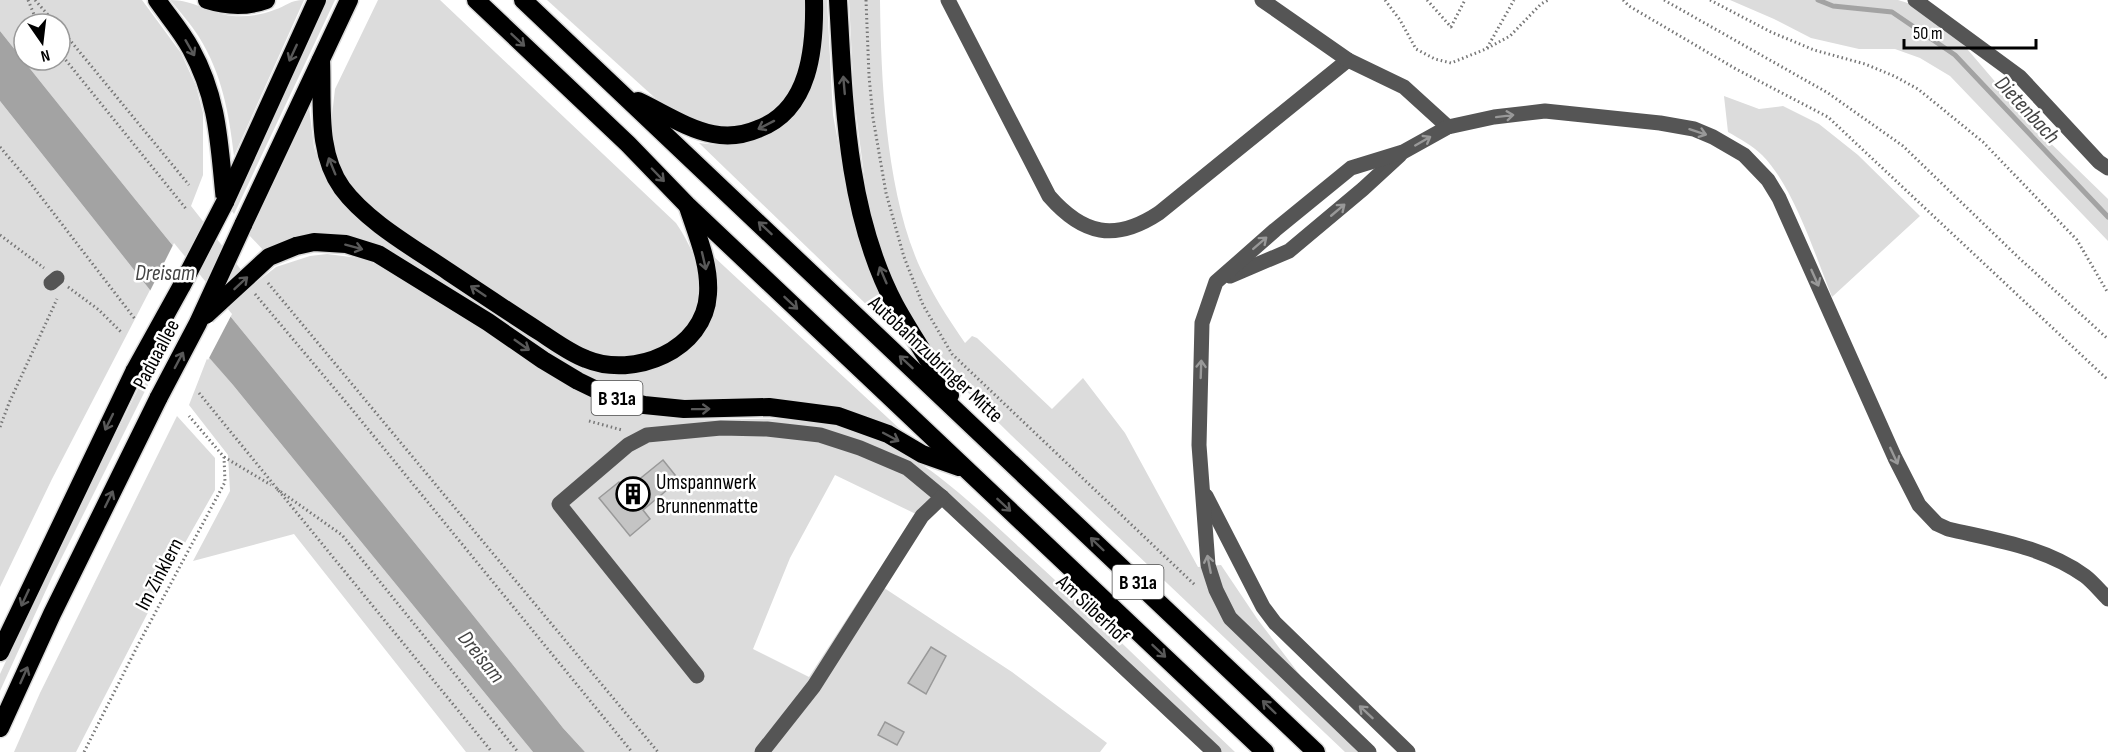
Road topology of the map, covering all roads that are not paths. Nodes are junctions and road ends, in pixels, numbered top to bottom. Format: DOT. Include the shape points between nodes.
graph roads {
  1 [pos="157,0"];
  2 [pos="207,0"];
  3 [pos="266,0"];
  4 [pos="318,0"];
  5 [pos="349,0"];
  6 [pos="476,0"];
  7 [pos="523,0"];
  8 [pos="814,0"];
  9 [pos="838,0"];
  10 [pos="948,0"];
  11 [pos="1262,0"];
  12 [pos="1915,0"];
  13 [pos="321,60"];
  14 [pos="1348,60"];
  15 [pos="623,93"];
  16 [pos="1448,127"];
  17 [pos="1403,152"];
  18 [pos="2108,168"];
  19 [pos="225,202"];
  20 [pos="687,205"];
  21 [pos="1216,282"];
  22 [pos="198,323"];
  23 [pos="964,417"];
  24 [pos="967,470"];
  25 [pos="1202,487"];
  26 [pos="942,497"];
  27 [pos="2108,599"];
  28 [pos="0,652"];
  29 [pos="697,676"];
  30 [pos="0,728"];
  31 [pos="762,752"];
  32 [pos="1214,752"];
  33 [pos="1265,752"];
  34 [pos="1316,752"];
  35 [pos="1369,752"];
  36 [pos="1408,752"];
  1 -- 19 [label="highway, one-way" via="191,47 208,84 217,118"];
  2 -- 3 [label="highway" via="222,5 247,5"];
  4 -- 19 [label="highway, Paduaallee, one-way"];
  5 -- 13 [label="highway, Paduaallee"];
  6 -- 20 [label="highway, B 31a, one-way"];
  7 -- 15 [label="highway, Autobahnzubringer Mitte / B 31a"];
  8 -- 15 [label="highway, B 31a, one-way" via="815,24 801,92 788,111 769,125 746,134 712,134"];
  23 -- 9 [label="highway, one-way" via="895,303 863,218 851,157"];
  10 -- 14 [label="street" via="1049,196 1074,221 1106,232 1143,224 1160,213"];
  11 -- 14 [label="street"];
  12 -- 18 [label="street" via="2020,77"];
  20 -- 13 [label="highway, one-way" via="706,261 706,309 698,324 674,349 646,362 622,367 587,360 385,228 342,188 326,151"];
  13 -- 22 [label="highway, Paduaallee, bridge"];
  14 -- 16 [label="street" via="1404,87"];
  23 -- 15 [label="highway, Autobahnzubringer Mitte / B 31a, one-way"];
  17 -- 16 [label="street, one-way"];
  16 -- 27 [label="street, one-way" via="1545,111 1694,129 1744,155 1779,198 1919,505 1937,524 1948,529 2036,550 2063,562 2087,577"];
  21 -- 17 [label="street, one-way" via="1289,251"];
  21 -- 17 [label="street, one-way" via="1351,168"];
  19 -- 28 [label="highway, Paduaallee, one-way, bridge" via="135,370"];
  20 -- 24 [label="highway, B 31a, one-way"];
  25 -- 21 [label="street, one-way" via="1202,323"];
  22 -- 24 [label="highway, B 31a, one-way, bridge" via="269,257 314,242 346,244 378,254 543,360 607,395 644,405 684,409 769,407 837,416"];
  30 -- 22 [label="highway, Paduaallee, one-way, bridge" via="57,603"];
  34 -- 23 [label="highway, Autobahnzubringer Mitte / B 31a, one-way"];
  24 -- 33 [label="highway, B 31a, one-way"];
  35 -- 25 [label="street, one-way" via="1230,618 1208,565"];
  36 -- 25 [label="street, one-way" via="1275,623 1252,587"];
  26 -- 29 [label="street, Am Silberhof" via="907,468 820,435 721,428 647,435 628,445 559,504"];
  26 -- 31 [label="street" via="922,516 814,686"];
  26 -- 32 [label="street, Am Silberhof"];
}
